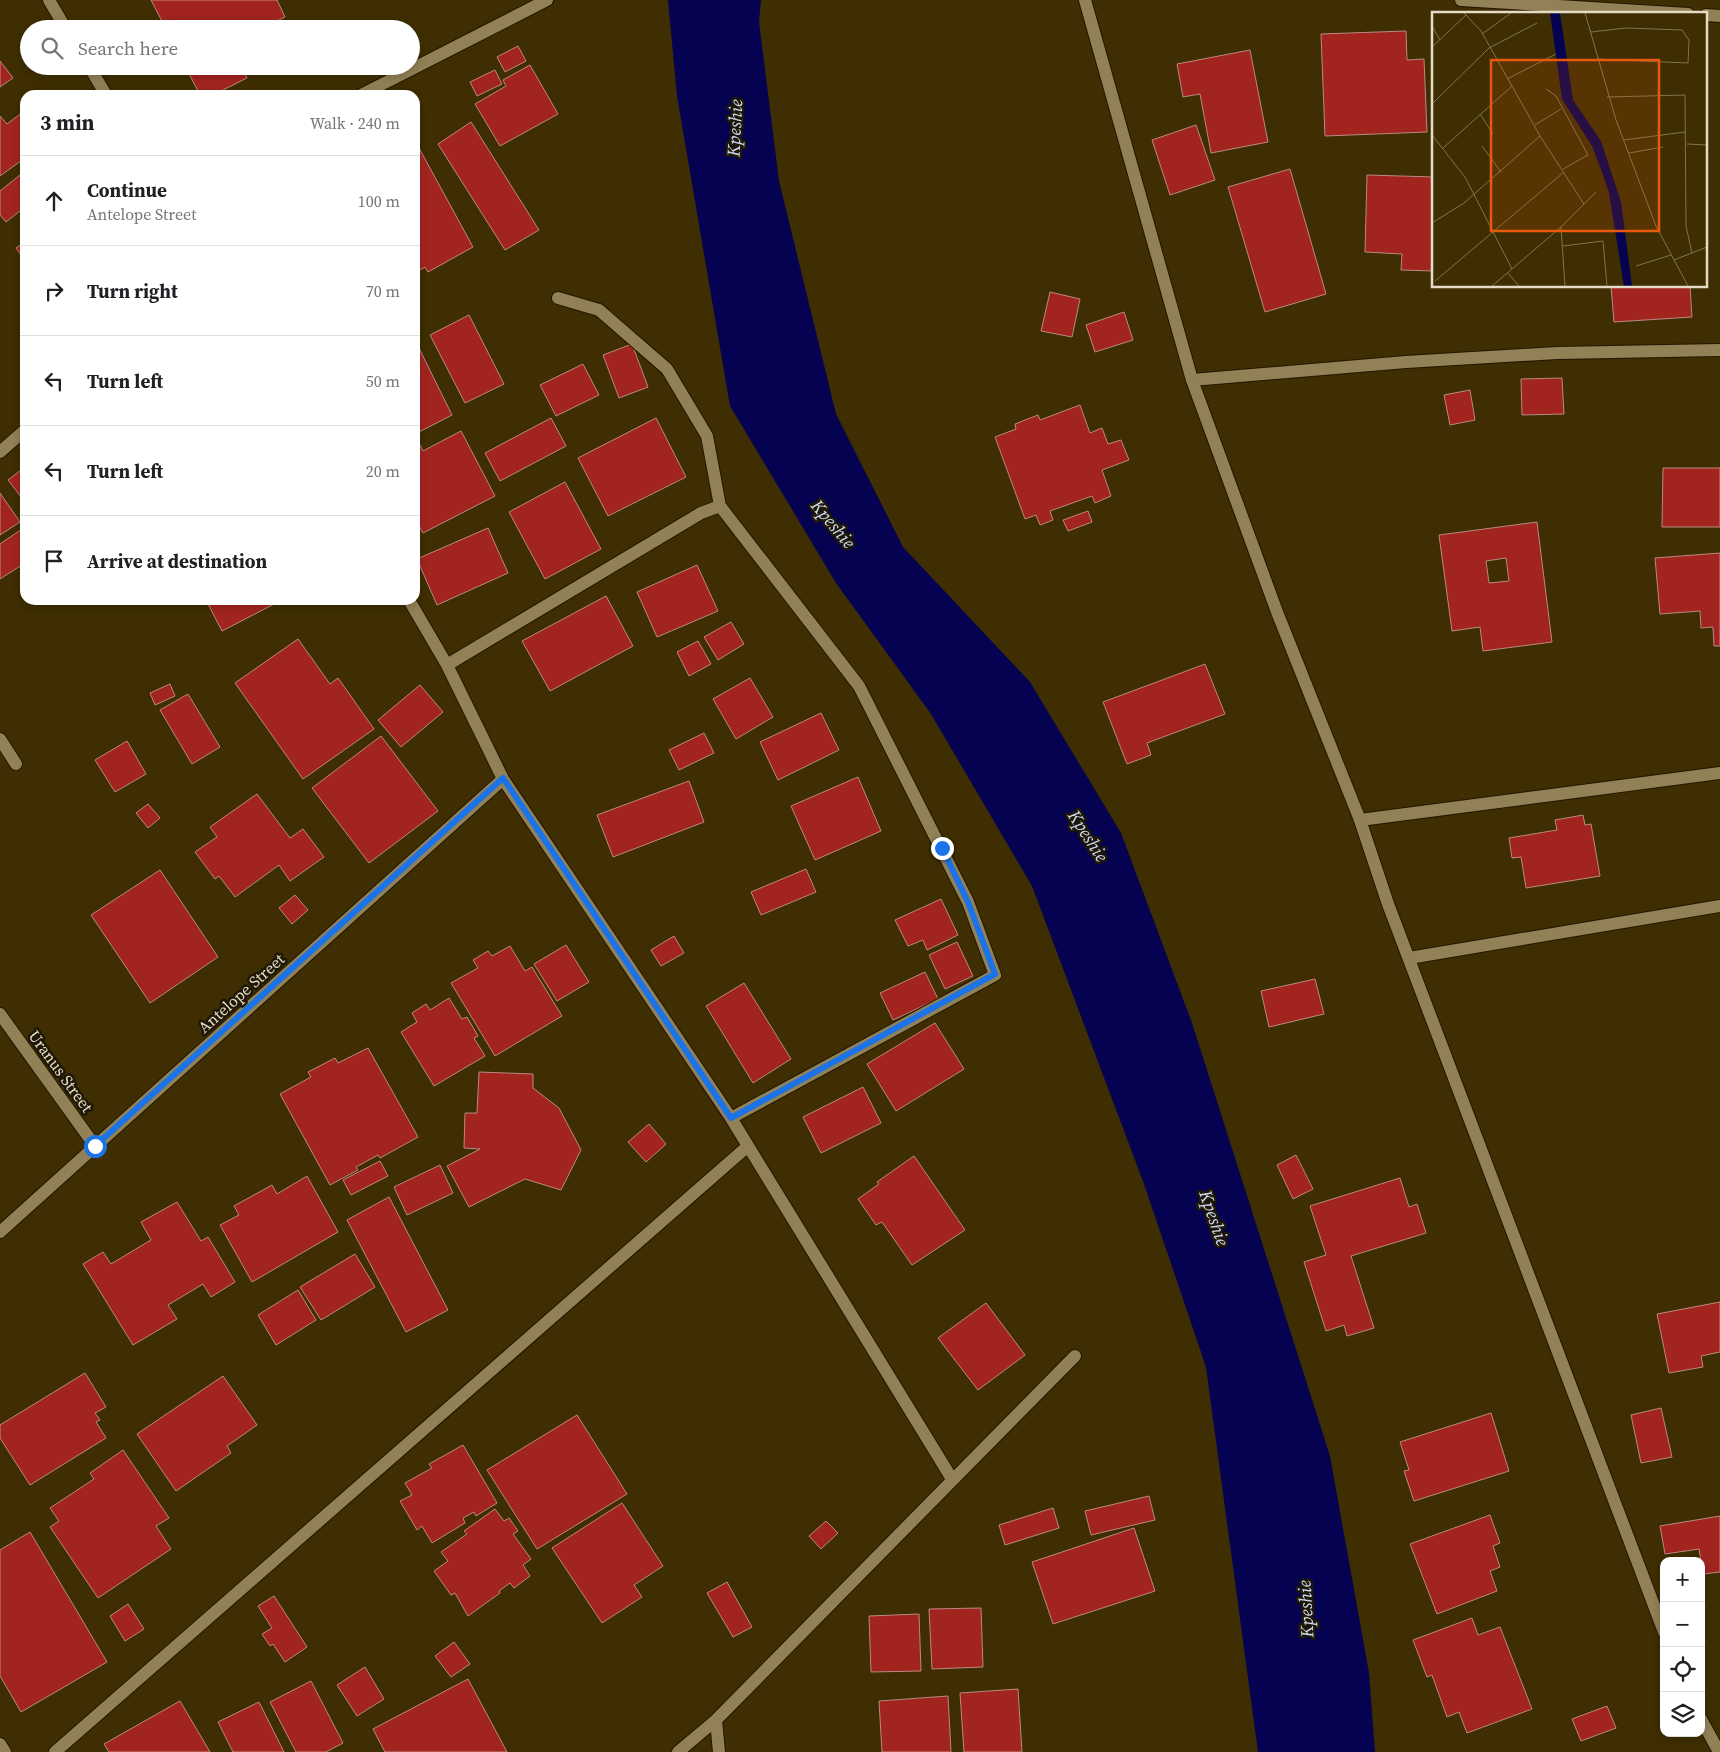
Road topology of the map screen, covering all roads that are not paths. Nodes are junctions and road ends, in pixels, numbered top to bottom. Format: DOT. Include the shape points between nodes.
graph roads {
  1 [pos="49,0"];
  2 [pos="548,0"];
  3 [pos="1085,0"];
  4 [pos="1461,0"];
  5 [pos="1656,12"];
  6 [pos="61,20"];
  7 [pos="420,65"];
  8 [pos="94,75"];
  9 [pos="400,75"];
  10 [pos="103,90"];
  11 [pos="371,90"];
  12 [pos="558,298"];
  13 [pos="1720,350"];
  14 [pos="1192,380"];
  15 [pos="20,434"];
  16 [pos="0,452"];
  17 [pos="720,506"];
  18 [pos="412,605"];
  19 [pos="447,665"];
  20 [pos="0,739"];
  21 [pos="16,764"];
  22 [pos="1720,773"];
  23 [pos="503,778"];
  24 [pos="1360,820"];
  25 [pos="1720,906"];
  26 [pos="1408,958"];
  27 [pos="0,1014"];
  28 [pos="731,1118"];
  29 [pos="95,1146"];
  30 [pos="748,1146"];
  31 [pos="0,1232"];
  32 [pos="1075,1356"];
  33 [pos="952,1479"];
  34 [pos="1660,1621"];
  35 [pos="716,1720"];
  36 [pos="1705,1726"];
  37 [pos="0,1744"];
  38 [pos="4,1752"];
  39 [pos="56,1752"];
  40 [pos="678,1752"];
  41 [pos="719,1752"];
  42 [pos="1719,1752"];
  1 -- 6 [label="street"];
  2 -- 7 [label="street"];
  3 -- 14 [label="street"];
  4 -- 5 [label="street"];
  8 -- 10 [label="street"];
  9 -- 11 [label="street"];
  12 -- 17 [label="street" via="599,310 668,369 707,436"];
  13 -- 14 [label="street" via="1557,353"];
  14 -- 24 [label="street" via="1277,612"];
  15 -- 16 [label="street"];
  17 -- 19 [label="street" via="701,513"];
  17 -- 28 [label="street" via="860,686 968,902 995,974"];
  18 -- 19 [label="street"];
  19 -- 23 [label="street"];
  20 -- 21 [label="street"];
  22 -- 24 [label="street"];
  23 -- 28 [label="street"];
  23 -- 29 [label="street, Antelope Street"];
  24 -- 26 [label="street"];
  25 -- 26 [label="street"];
  26 -- 34 [label="street"];
  27 -- 29 [label="street, Uranus Street"];
  28 -- 30 [label="street"];
  29 -- 31 [label="street, Antelope Street"];
  30 -- 33 [label="street"];
  30 -- 39 [label="street"];
  32 -- 33 [label="street"];
  33 -- 35 [label="street"];
  35 -- 40 [label="street"];
  35 -- 41 [label="street"];
  36 -- 42 [label="street"];
  37 -- 38 [label="street"];
}
